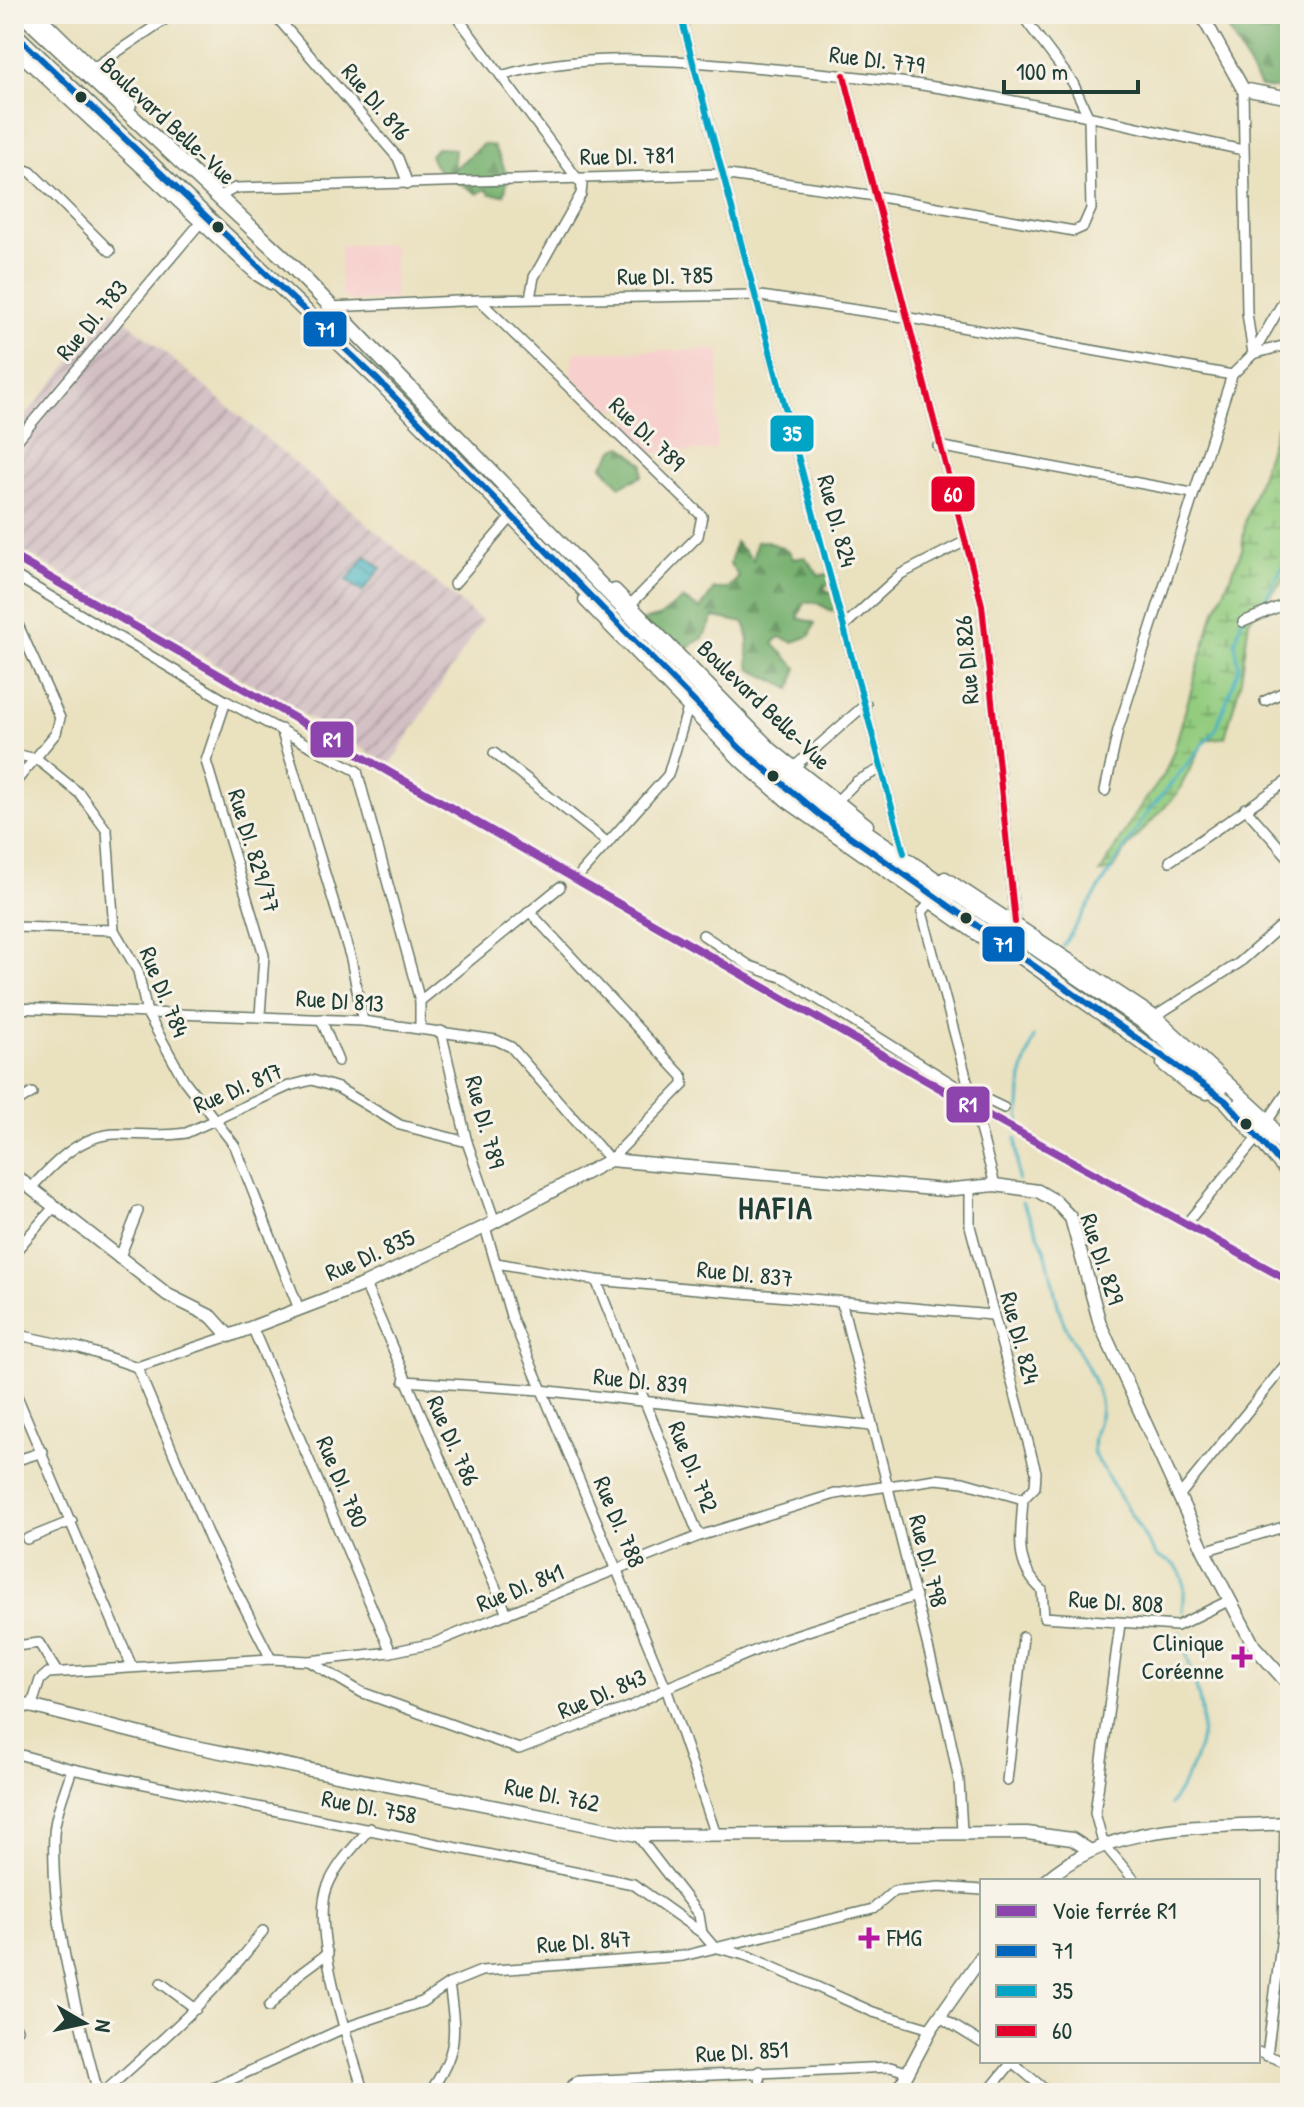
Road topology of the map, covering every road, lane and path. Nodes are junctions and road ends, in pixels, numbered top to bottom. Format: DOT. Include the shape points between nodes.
graph roads {
  1 [pos="22,14"];
  2 [pos="37,14"];
  3 [pos="173,14"];
  4 [pos="274,14"];
  5 [pos="455,14"];
  6 [pos="680,14"];
  7 [pos="1021,14"];
  8 [pos="1201,14"];
  9 [pos="14,33"];
  10 [pos="14,48"];
  11 [pos="690,61"];
  12 [pos="92,69"];
  13 [pos="844,75"];
  14 [pos="501,76"];
  15 [pos="1243,89"];
  16 [pos="1290,98"];
  17 [pos="1089,118"];
  18 [pos="1243,150"];
  19 [pos="14,166"];
  20 [pos="722,174"];
  21 [pos="579,176"];
  22 [pos="408,184"];
  23 [pos="221,196"];
  24 [pos="875,196"];
  25 [pos="201,222"];
  26 [pos="110,251"];
  27 [pos="299,274"];
  28 [pos="278,287"];
  29 [pos="1290,290"];
  30 [pos="754,295"];
  31 [pos="530,298"];
  32 [pos="479,300"];
  33 [pos="331,307"];
  34 [pos="904,317"];
  35 [pos="1290,344"];
  36 [pos="1253,354"];
  37 [pos="391,370"];
  38 [pos="1232,375"];
  39 [pos="378,380"];
  40 [pos="14,444"];
  41 [pos="938,446"];
  42 [pos="1192,493"];
  43 [pos="509,520"];
  44 [pos="964,542"];
  45 [pos="14,575"];
  46 [pos="454,584"];
  47 [pos="1290,602"];
  48 [pos="630,605"];
  49 [pos="14,616"];
  50 [pos="1243,622"];
  51 [pos="845,625"];
  52 [pos="1290,689"];
  53 [pos="226,701"];
  54 [pos="1265,701"];
  55 [pos="866,704"];
  56 [pos="688,708"];
  57 [pos="281,729"];
  58 [pos="494,753"];
  59 [pos="14,754"];
  60 [pos="37,759"];
  61 [pos="794,767"];
  62 [pos="882,768"];
  63 [pos="1290,779"];
  64 [pos="14,784"];
  65 [pos="1105,791"];
  66 [pos="836,802"];
  67 [pos="1245,808"];
  68 [pos="608,843"];
  69 [pos="904,853"];
  70 [pos="1290,859"];
  71 [pos="1170,861"];
  72 [pos="581,873"];
  73 [pos="560,887"];
  74 [pos="930,903"];
  75 [pos="529,911"];
  76 [pos="1290,918"];
  77 [pos="1015,922"];
  78 [pos="14,927"];
  79 [pos="114,930"];
  80 [pos="703,935"];
  81 [pos="420,1001"];
  82 [pos="14,1008"];
  83 [pos="147,1013"];
  84 [pos="260,1016"];
  85 [pos="1154,1017"];
  86 [pos="321,1019"];
  87 [pos="363,1021"];
  88 [pos="420,1027"];
  89 [pos="441,1031"];
  90 [pos="338,1061"];
  91 [pos="1290,1088"];
  92 [pos="32,1093"];
  93 [pos="970,1095"];
  94 [pos="1226,1101"];
  95 [pos="14,1104"];
  96 [pos="1004,1108"];
  97 [pos="212,1118"];
  98 [pos="1268,1120"];
  99 [pos="1257,1138"];
  100 [pos="467,1142"];
  101 [pos="1286,1147"];
  102 [pos="610,1160"];
  103 [pos="1290,1174"];
  104 [pos="14,1175"];
  105 [pos="995,1185"];
  106 [pos="31,1188"];
  107 [pos="970,1189"];
  108 [pos="54,1207"];
  109 [pos="138,1211"];
  110 [pos="1190,1219"];
  111 [pos="490,1225"];
  112 [pos="14,1253"];
  113 [pos="119,1259"];
  114 [pos="496,1263"];
  115 [pos="596,1280"];
  116 [pos="365,1284"];
  117 [pos="842,1304"];
  118 [pos="299,1309"];
  119 [pos="992,1315"];
  120 [pos="253,1329"];
  121 [pos="14,1334"];
  122 [pos="229,1336"];
  123 [pos="1290,1359"];
  124 [pos="137,1367"];
  125 [pos="404,1381"];
  126 [pos="14,1389"];
  127 [pos="540,1390"];
  128 [pos="645,1402"];
  129 [pos="871,1426"];
  130 [pos="43,1452"];
  131 [pos="14,1461"];
  132 [pos="889,1484"];
  133 [pos="1180,1495"];
  134 [pos="1026,1497"];
  135 [pos="72,1521"];
  136 [pos="1290,1525"];
  137 [pos="699,1536"];
  138 [pos="27,1539"];
  139 [pos="1204,1551"];
  140 [pos="618,1571"];
  141 [pos="916,1596"];
  142 [pos="1228,1601"];
  143 [pos="507,1614"];
  144 [pos="1044,1617"];
  145 [pos="1120,1624"];
  146 [pos="1023,1637"];
  147 [pos="16,1646"];
  148 [pos="391,1652"];
  149 [pos="271,1659"];
  150 [pos="309,1661"];
  151 [pos="132,1667"];
  152 [pos="57,1672"];
  153 [pos="1290,1686"];
  154 [pos="666,1688"];
  155 [pos="14,1702"];
  156 [pos="31,1708"];
  157 [pos="14,1753"];
  158 [pos="72,1769"];
  159 [pos="1007,1781"];
  160 [pos="1287,1823"];
  161 [pos="370,1828"];
  162 [pos="962,1831"];
  163 [pos="715,1832"];
  164 [pos="637,1835"];
  165 [pos="1103,1843"];
  166 [pos="1089,1850"];
  167 [pos="1048,1879"];
  168 [pos="1133,1879"];
  169 [pos="980,1890"];
  170 [pos="263,1931"];
  171 [pos="702,1933"];
  172 [pos="714,1947"];
  173 [pos="328,1953"];
  174 [pos="980,1959"];
  175 [pos="161,1983"];
  176 [pos="449,1984"];
  177 [pos="269,2007"];
  178 [pos="196,2009"];
  179 [pos="940,2017"];
  180 [pos="344,2028"];
  181 [pos="931,2029"];
  182 [pos="980,2042"];
  183 [pos="1262,2054"];
  184 [pos="1010,2063"];
  185 [pos="1014,2063"];
  186 [pos="1290,2064"];
  187 [pos="759,2071"];
  188 [pos="907,2072"];
  189 [pos="100,2093"];
  190 [pos="202,2093"];
  191 [pos="364,2093"];
  192 [pos="429,2093"];
  193 [pos="570,2093"];
  194 [pos="760,2093"];
  195 [pos="897,2093"];
  196 [pos="987,2093"];
  197 [pos="1049,2093"];
  1 -- 23 [label="main road, Boulevard Belle-Vue"];
  2 -- 12 [label="street, Boulevard Belle-Vue"];
  3 -- 12 [label="street"];
  4 -- 22 [label="street, Rue DI. 816" via="398,158"];
  5 -- 14 [label="street"];
  6 -- 11 [label="street, Rue DI. 824"];
  7 -- 17 [label="street" via="1073,83"];
  8 -- 15 [label="street"];
  9 -- 28 [label="main road, Boulevard Belle-Vue"];
  10 -- 25 [label="street, Boulevard Belle-Vue"];
  11 -- 13 [label="street, Rue DI. 779"];
  11 -- 14 [label="street, Rue DI. 779" via="595,62"];
  11 -- 20 [label="street, Rue DI. 824"];
  12 -- 23 [label="street, Boulevard Belle-Vue"];
  13 -- 17 [label="street, Rue DI. 779" via="943,88"];
  13 -- 24 [label="street, Rue DI.826"];
  14 -- 21 [label="street"];
  15 -- 16 [label="street"];
  15 -- 18 [label="street"];
  17 -- 18 [label="street, Rue DI. 779"];
  17 -- 24 [label="street, Rue DI. 781" via="1091,209 1083,227 1063,230"];
  18 -- 36 [label="street"];
  19 -- 26 [label="street" via="31,172"];
  20 -- 21 [label="street, Rue DI. 781"];
  20 -- 24 [label="street, Rue DI. 781"];
  20 -- 30 [label="street, Rue DI. 824"];
  21 -- 22 [label="street, Rue DI. 781"];
  21 -- 31 [label="street" via="581,194 534,277"];
  22 -- 23 [label="street, Rue DI. 781" via="235,188"];
  23 -- 27 [label="main road, Boulevard Belle-Vue"];
  24 -- 34 [label="street, Rue DI.826"];
  25 -- 28 [label="street, Boulevard Belle-Vue"];
  25 -- 40 [label="street, Rue DI. 783"];
  27 -- 28 [label="main road"];
  27 -- 33 [label="main road, Boulevard Belle-Vue"];
  28 -- 39 [label="main road, Boulevard Belle-Vue"];
  29 -- 36 [label="street"];
  30 -- 31 [label="street, Rue DI. 785"];
  30 -- 34 [label="street, Rue DI. 785"];
  30 -- 51 [label="street, Rue DI. 824"];
  31 -- 32 [label="street, Rue DI. 785"];
  32 -- 33 [label="street, Rue DI. 785"];
  32 -- 48 [label="street, Rue DI. 789" via="702,516 698,536"];
  33 -- 37 [label="main road, Boulevard Belle-Vue"];
  34 -- 38 [label="street, Rue DI. 785"];
  34 -- 41 [label="street, Rue DI.826"];
  35 -- 36 [label="street"];
  36 -- 38 [label="street"];
  37 -- 39 [label="main road"];
  37 -- 48 [label="street, Boulevard Belle-Vue" via="426,396"];
  37 -- 101 [label="main road, Boulevard Belle-Vue" via="750,739 828,806 1145,1023"];
  38 -- 42 [label="street"];
  39 -- 43 [label="street, Boulevard Belle-Vue"];
  39 -- 94 [label="main road, Boulevard Belle-Vue" via="752,758 820,815"];
  41 -- 42 [label="street"];
  41 -- 44 [label="street, Rue DI.826"];
  42 -- 65 [label="street" via="1118,730"];
  43 -- 46 [label="street"];
  43 -- 56 [label="street, Boulevard Belle-Vue"];
  44 -- 51 [label="street" via="901,574"];
  44 -- 77 [label="street, Rue DI.826" via="982,605"];
  45 -- 53 [label="street"];
  47 -- 50 [label="street"];
  48 -- 61 [label="street, Boulevard Belle-Vue"];
  49 -- 60 [label="street" via="60,718"];
  51 -- 55 [label="street, Rue DI. 824"];
  52 -- 54 [label="street"];
  53 -- 57 [label="street"];
  53 -- 84 [label="street, Rue DI. 829/77" via="206,761 264,955"];
  55 -- 61 [label="street"];
  55 -- 62 [label="street, Rue DI. 824"];
  56 -- 68 [label="street" via="668,775"];
  56 -- 74 [label="street, Boulevard Belle-Vue" via="787,801"];
  57 -- 81 [label="street" via="357,771"];
  57 -- 87 [label="street" via="351,959"];
  58 -- 68 [label="street"];
  59 -- 60 [label="street, Rue DI. 784"];
  60 -- 64 [label="street"];
  60 -- 79 [label="street, Rue DI. 784" via="80,794 107,831"];
  61 -- 66 [label="street, Boulevard Belle-Vue"];
  62 -- 66 [label="street" via="857,781"];
  62 -- 69 [label="street, Rue DI. 824"];
  63 -- 67 [label="street"];
  66 -- 69 [label="street, Boulevard Belle-Vue"];
  67 -- 70 [label="street"];
  67 -- 71 [label="street"];
  68 -- 72 [label="street"];
  69 -- 77 [label="street, Boulevard Belle-Vue"];
  73 -- 75 [label="street"];
  74 -- 93 [label="street" via="922,912"];
  74 -- 94 [label="street, Boulevard Belle-Vue" via="1116,1027 1190,1086"];
  75 -- 81 [label="street"];
  75 -- 102 [label="street" via="683,1077 683,1085"];
  76 -- 85 [label="street" via="1239,963"];
  77 -- 85 [label="street, Boulevard Belle-Vue"];
  78 -- 79 [label="street"];
  79 -- 83 [label="street, Rue DI. 784" via="138,971"];
  80 -- 93 [label="street" via="750,966 784,978"];
  81 -- 88 [label="street"];
  82 -- 83 [label="street, Rue DI 813"];
  83 -- 84 [label="street, Rue DI 813"];
  83 -- 97 [label="street, Rue DI. 784" via="166,1052"];
  84 -- 86 [label="street, Rue DI 813"];
  85 -- 98 [label="street, Boulevard Belle-Vue"];
  86 -- 87 [label="street, Rue DI 813"];
  86 -- 90 [label="street"];
  87 -- 88 [label="street, Rue DI 813"];
  88 -- 89 [label="street, Rue DI 813"];
  89 -- 100 [label="street, Rue DI. 789"];
  89 -- 102 [label="street, Rue DI 813" via="511,1047"];
  91 -- 98 [label="street"];
  92 -- 95 [label="street"];
  93 -- 96 [label="street"];
  93 -- 105 [label="street"];
  94 -- 99 [label="main road, Boulevard Belle-Vue"];
  97 -- 100 [label="street, Rue DI. 817" via="312,1080 338,1088 400,1125"];
  97 -- 106 [label="street, Rue DI. 817" via="177,1134 113,1134 87,1140 57,1159"];
  97 -- 118 [label="street, Rue DI. 784" via="235,1146"];
  98 -- 101 [label="street, Boulevard Belle-Vue"];
  99 -- 103 [label="main road, Boulevard Belle-Vue"];
  99 -- 110 [label="street"];
  100 -- 111 [label="street, Rue DI. 789"];
  102 -- 107 [label="street, Rue DI. 829"];
  102 -- 111 [label="street, Rue DI. 835"];
  104 -- 106 [label="street"];
  105 -- 107 [label="street, Rue DI. 829"];
  105 -- 133 [label="street, Rue DI. 829" via="1038,1191 1071,1218 1100,1324"];
  106 -- 108 [label="street"];
  107 -- 119 [label="street, Rue DI. 824" via="970,1226"];
  108 -- 112 [label="street"];
  108 -- 113 [label="street"];
  109 -- 113 [label="street"];
  111 -- 114 [label="street, Rue DI. 788"];
  111 -- 116 [label="street, Rue DI. 835"];
  113 -- 122 [label="street" via="168,1295 212,1317"];
  114 -- 115 [label="street, Rue DI. 837"];
  114 -- 127 [label="street, Rue DI. 788"];
  115 -- 117 [label="street, Rue DI. 837"];
  115 -- 128 [label="street, Rue DI. 792"];
  116 -- 118 [label="street, Rue DI. 835"];
  116 -- 125 [label="street, Rue DI. 786"];
  117 -- 119 [label="street, Rue DI. 837"];
  117 -- 129 [label="street, Rue DI. 798"];
  118 -- 120 [label="street, Rue DI. 835"];
  119 -- 134 [label="street, Rue DI. 824" via="1036,1472 1035,1487"];
  120 -- 122 [label="street, Rue DI. 835"];
  120 -- 148 [label="street, Rue DI. 780"];
  121 -- 124 [label="street"];
  122 -- 124 [label="street, Rue DI. 835"];
  123 -- 133 [label="street"];
  124 -- 149 [label="street" via="210,1540"];
  125 -- 127 [label="street, Rue DI. 839"];
  125 -- 143 [label="street, Rue DI. 786"];
  126 -- 130 [label="street"];
  127 -- 128 [label="street, Rue DI. 839"];
  127 -- 140 [label="street, Rue DI. 788"];
  128 -- 129 [label="street, Rue DI. 839"];
  128 -- 137 [label="street, Rue DI. 792"];
  129 -- 132 [label="street, Rue DI. 798"];
  130 -- 131 [label="street"];
  130 -- 135 [label="street"];
  132 -- 134 [label="street, Rue DI. 841" via="949,1480"];
  132 -- 137 [label="street, Rue DI. 841" via="835,1494"];
  132 -- 141 [label="street, Rue DI. 798"];
  133 -- 139 [label="street, Rue DI. 829"];
  134 -- 144 [label="street, Rue DI. 824" via="1020,1548 1025,1575 1042,1590"];
  135 -- 138 [label="street"];
  135 -- 151 [label="street"];
  136 -- 139 [label="street"];
  137 -- 140 [label="street, Rue DI. 841"];
  139 -- 142 [label="street, Rue DI. 829"];
  140 -- 143 [label="street, Rue DI. 841"];
  140 -- 154 [label="street, Rue DI. 788"];
  141 -- 154 [label="street, Rue DI. 843" via="783,1639"];
  141 -- 162 [label="street, Rue DI. 798" via="956,1767"];
  142 -- 145 [label="street, Rue DI. 808" via="1177,1626"];
  142 -- 153 [label="street, Rue DI. 829" via="1254,1646"];
  143 -- 148 [label="street, Rue DI. 841" via="434,1643"];
  144 -- 145 [label="street, Rue DI. 808"];
  145 -- 165 [label="street" via="1095,1813"];
  146 -- 159 [label="street"];
  147 -- 152 [label="street" via="39,1643"];
  148 -- 150 [label="street, Rue DI. 841"];
  149 -- 150 [label="street, Rue DI. 841"];
  149 -- 151 [label="street, Rue DI. 841"];
  150 -- 154 [label="street, Rue DI. 843" via="361,1692 519,1749"];
  151 -- 152 [label="street, Rue DI. 841"];
  152 -- 156 [label="street" via="40,1680"];
  154 -- 163 [label="street, Rue DI. 788"];
  155 -- 156 [label="street, Rue DI. 762"];
  156 -- 164 [label="street, Rue DI. 762" via="196,1747"];
  157 -- 158 [label="street, Rue DI. 758"];
  158 -- 161 [label="street, Rue DI. 758"];
  158 -- 189 [label="street" via="54,1832 59,1911 77,2011"];
  160 -- 165 [label="street" via="1168,1828"];
  160 -- 183 [label="street" via="1283,1928"];
  161 -- 171 [label="street, Rue DI. 758" via="633,1884"];
  161 -- 173 [label="street" via="338,1866 326,1891"];
  162 -- 163 [label="street, Rue DI. 762"];
  162 -- 166 [label="street, Rue DI. 762" via="1072,1839"];
  163 -- 164 [label="street, Rue DI. 762"];
  164 -- 171 [label="street, Rue DI. 758" via="699,1915"];
  165 -- 166 [label="street"];
  165 -- 168 [label="street"];
  166 -- 167 [label="street"];
  169 -- 172 [label="street, Rue DI. 847" via="894,1891 873,1909"];
  170 -- 178 [label="street"];
  171 -- 172 [label="street, Rue DI. 758"];
  172 -- 176 [label="street, Rue DI. 847" via="683,1956 481,1971"];
  172 -- 181 [label="street" via="748,1956 873,2012"];
  173 -- 177 [label="street"];
  173 -- 180 [label="street"];
  174 -- 179 [label="street"];
  175 -- 178 [label="street"];
  176 -- 180 [label="street, Rue DI. 847" via="422,2002"];
  176 -- 192 [label="street" via="455,2043 447,2068"];
  178 -- 189 [label="street"];
  179 -- 181 [label="street"];
  179 -- 182 [label="street"];
  180 -- 190 [label="street, Rue DI. 847"];
  180 -- 191 [label="street"];
  181 -- 188 [label="street"];
  183 -- 186 [label="street"];
  184 -- 196 [label="street"];
  185 -- 197 [label="street"];
  187 -- 188 [label="street, Rue DI. 851" via="890,2067"];
  187 -- 193 [label="street, Rue DI. 851" via="578,2081"];
  187 -- 194 [label="street"];
  188 -- 195 [label="street"];
}
